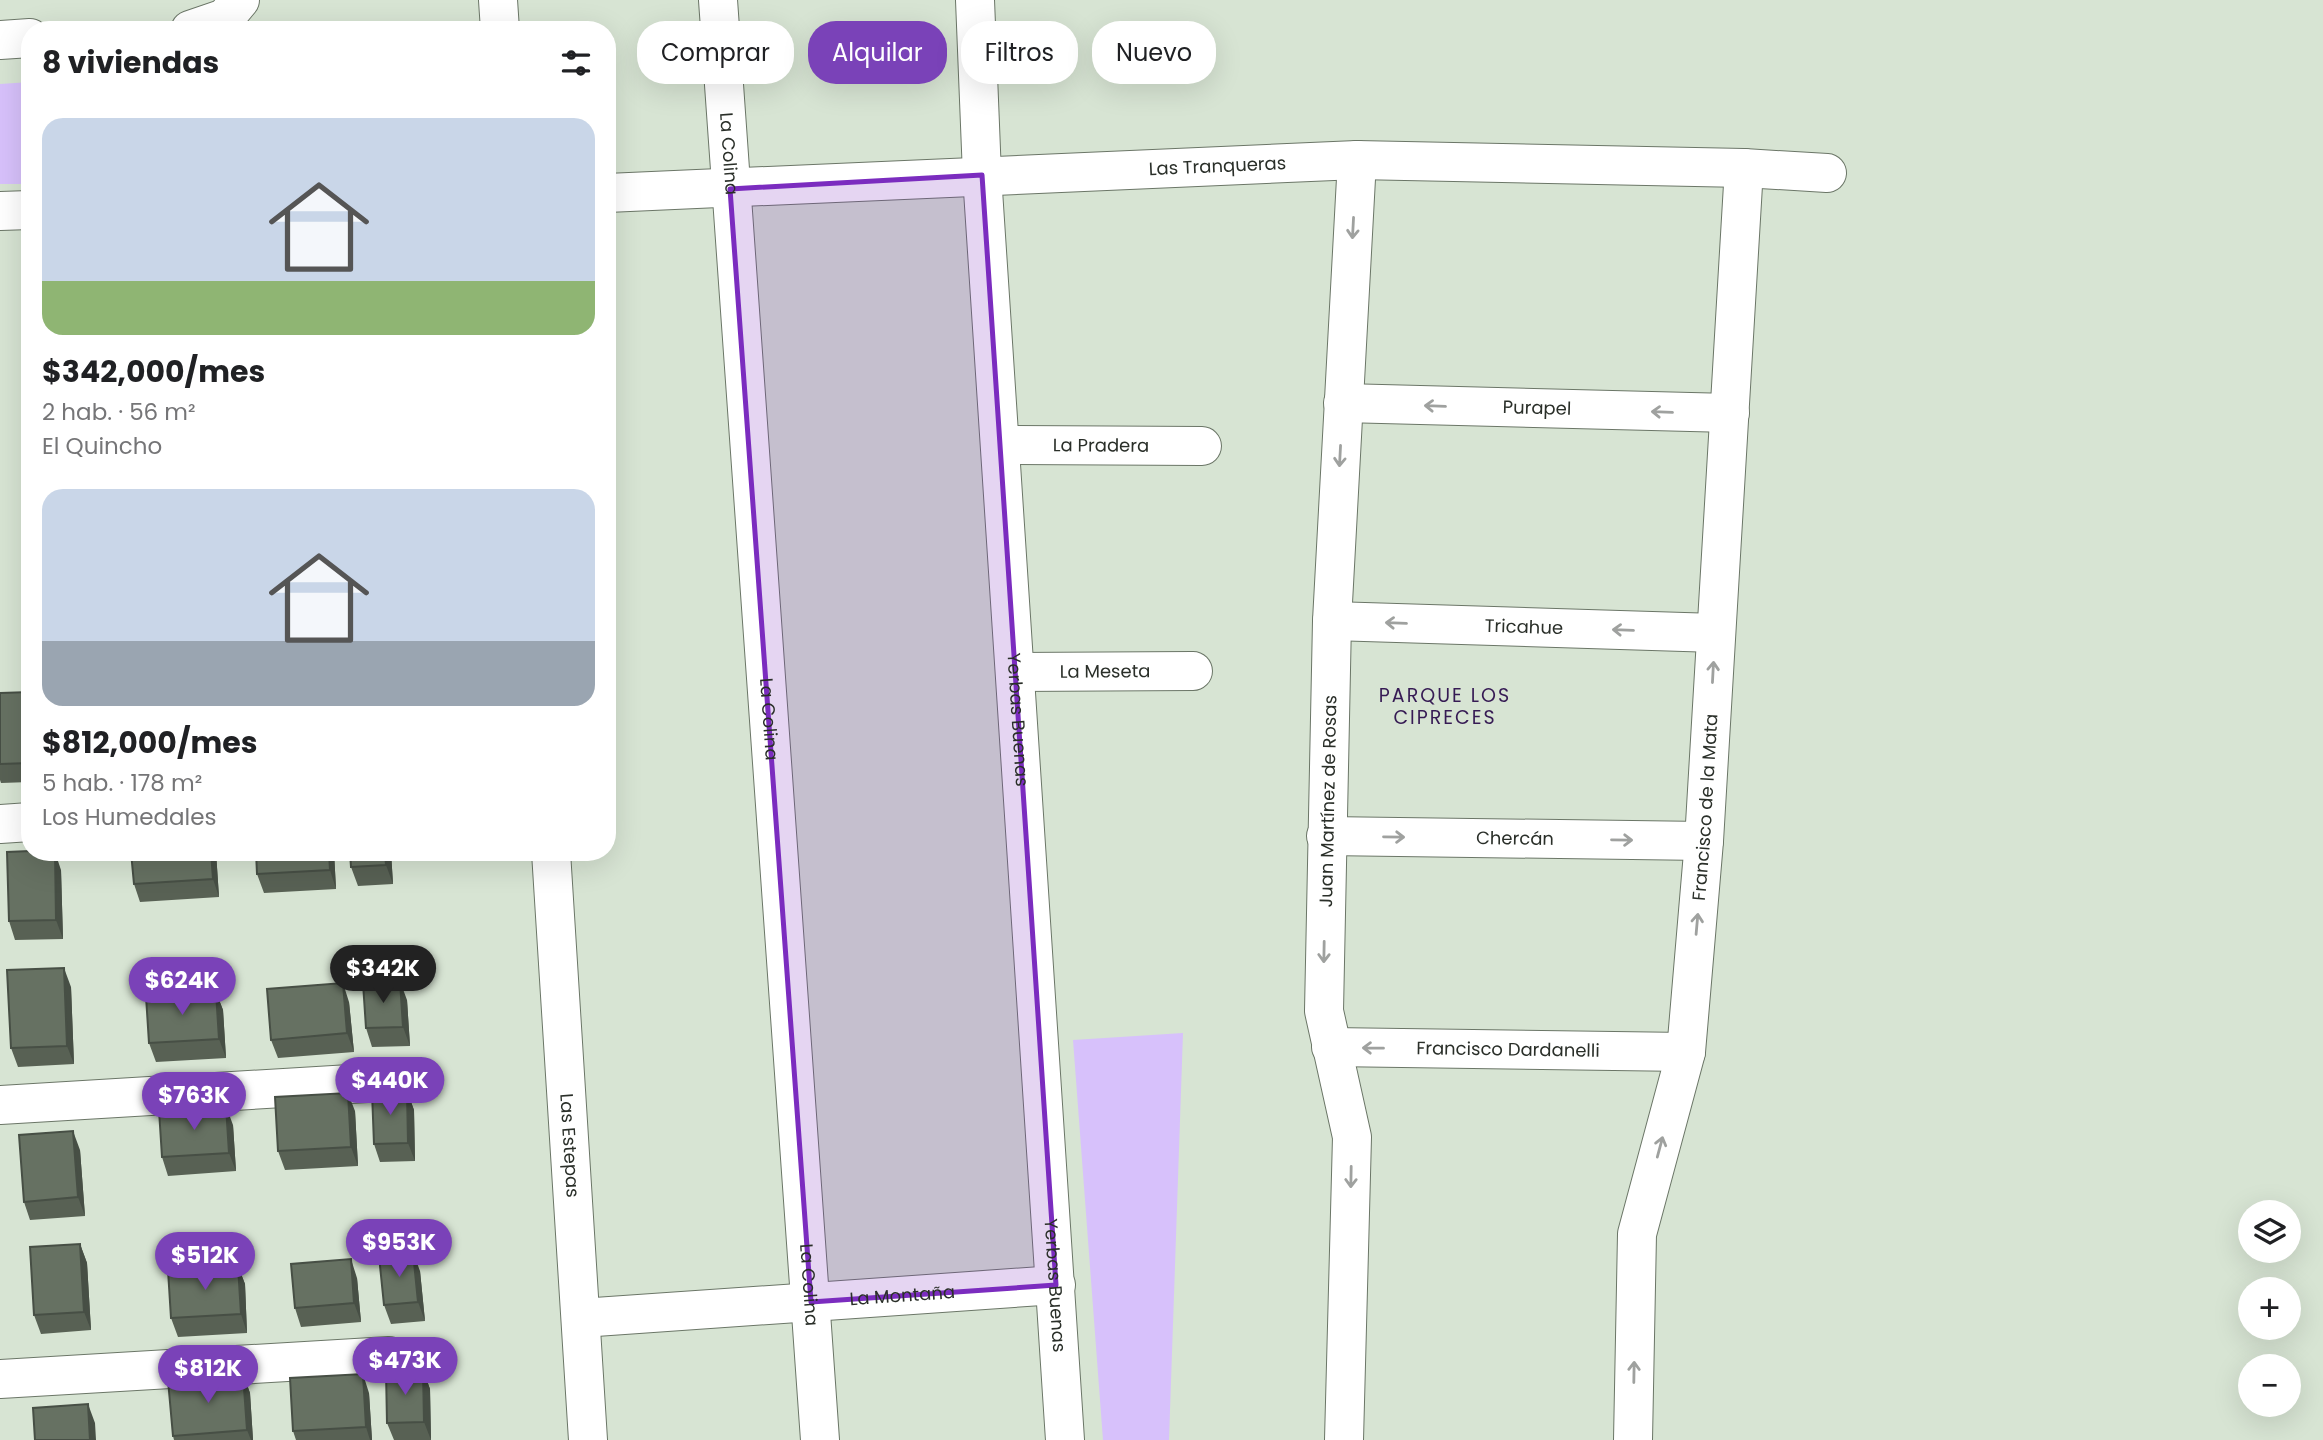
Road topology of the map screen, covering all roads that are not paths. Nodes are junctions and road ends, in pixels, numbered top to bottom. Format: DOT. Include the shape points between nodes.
graph roads {
  1 [pos="498,0"];
  2 [pos="718,0"];
  3 [pos="975,0"];
  4 [pos="499,21"];
  5 [pos="21,39"];
  6 [pos="0,40"];
  7 [pos="1357,160"];
  8 [pos="1744,168"];
  9 [pos="1827,173"];
  10 [pos="982,175"];
  11 [pos="730,189"];
  12 [pos="616,193"];
  13 [pos="21,210"];
  14 [pos="0,211"];
  15 [pos="1343,403"];
  16 [pos="1730,414"];
  17 [pos="1001,445"];
  18 [pos="1202,446"];
  19 [pos="1332,621"];
  20 [pos="1716,633"];
  21 [pos="1193,671"];
  22 [pos="1016,672"];
  23 [pos="21,823"];
  24 [pos="0,824"];
  25 [pos="1326,836"];
  26 [pos="1704,841"];
  27 [pos="552,861"];
  28 [pos="1331,1047"];
  29 [pos="1686,1052"];
  30 [pos="367,1083"];
  31 [pos="0,1105"];
  32 [pos="1056,1285"];
  33 [pos="811,1302"];
  34 [pos="581,1318"];
  35 [pos="388,1356"];
  36 [pos="0,1379"];
  37 [pos="588,1440"];
  38 [pos="820,1440"];
  39 [pos="1065,1440"];
  40 [pos="1345,1440"];
  41 [pos="1633,1440"];
  1 -- 4 [label="street"];
  2 -- 11 [label="street, La Colina"];
  3 -- 10 [label="street, Yerbas Buenas"];
  5 -- 6 [label="street"];
  7 -- 8 [label="street, Las Tranqueras"];
  7 -- 10 [label="street, Las Tranqueras"];
  7 -- 15 [label="street, Juan Martínez de Rosas, one-way"];
  8 -- 9 [label="street, Las Tranqueras"];
  8 -- 16 [label="street, Francisco de la Mata"];
  10 -- 11 [label="street, Las Tranqueras"];
  10 -- 17 [label="street, Yerbas Buenas"];
  11 -- 12 [label="street, Las Tranqueras"];
  11 -- 33 [label="street, La Colina"];
  13 -- 14 [label="street"];
  16 -- 15 [label="street, Purapel, one-way"];
  15 -- 19 [label="street, Juan Martínez de Rosas, one-way"];
  16 -- 20 [label="street, Francisco de la Mata"];
  17 -- 18 [label="street, La Pradera"];
  17 -- 22 [label="street, Yerbas Buenas"];
  20 -- 19 [label="street, Tricahue, one-way"];
  19 -- 25 [label="street, Juan Martínez de Rosas"];
  26 -- 20 [label="street, Francisco de la Mata, one-way"];
  21 -- 22 [label="street, La Meseta"];
  22 -- 32 [label="street, Yerbas Buenas"];
  23 -- 24 [label="street"];
  25 -- 26 [label="street, Chercán, one-way"];
  25 -- 28 [label="street, Juan Martínez de Rosas, one-way" via="1324,1011"];
  29 -- 26 [label="street, Francisco de la Mata, one-way"];
  27 -- 34 [label="street, Las Estepas"];
  29 -- 28 [label="street, Francisco Dardanelli, one-way"];
  28 -- 40 [label="street, Juan Martínez de Rosas, one-way" via="1352,1137"];
  41 -- 29 [label="street, Francisco de la Mata, one-way" via="1637,1234"];
  30 -- 31 [label="street"];
  32 -- 33 [label="street, La Montaña"];
  32 -- 39 [label="street, Yerbas Buenas"];
  33 -- 34 [label="street, La Montaña"];
  33 -- 38 [label="street, La Colina"];
  34 -- 37 [label="street, Las Estepas"];
  35 -- 36 [label="street"];
}
